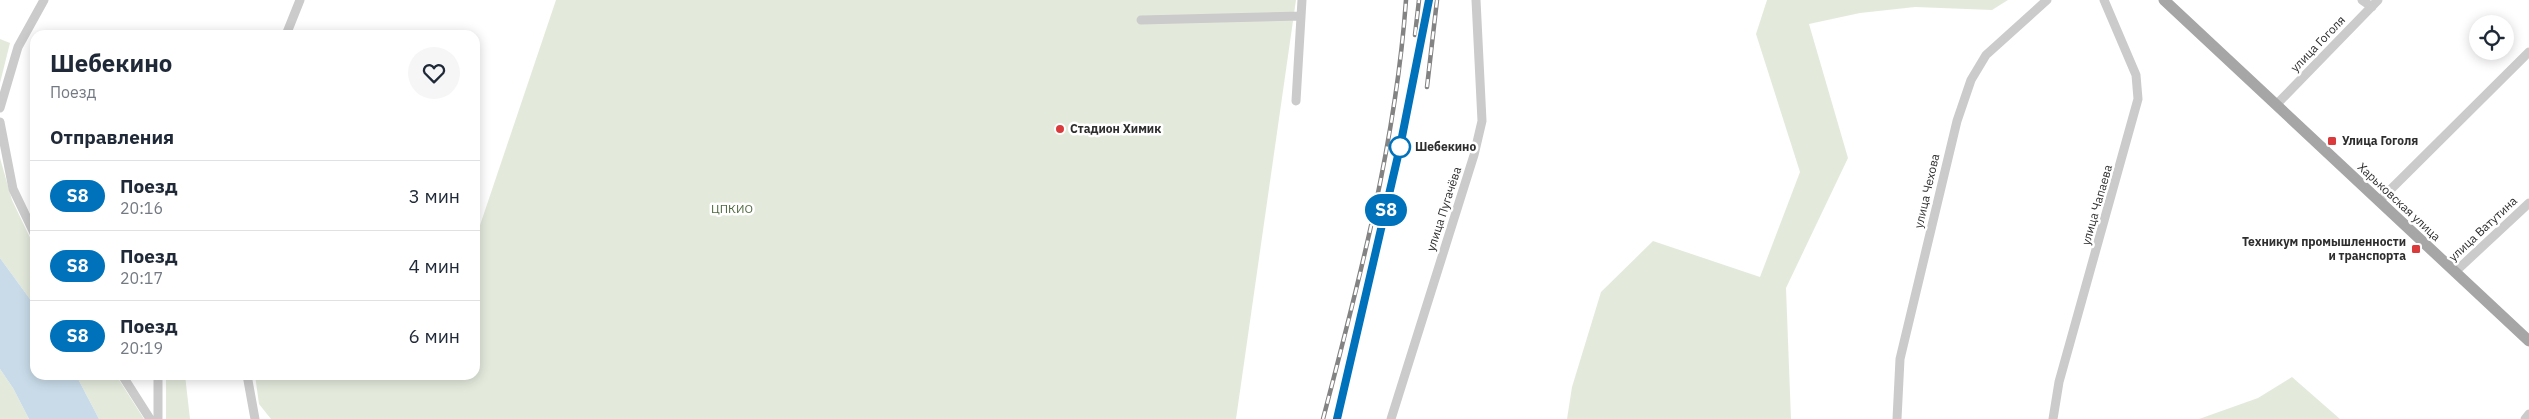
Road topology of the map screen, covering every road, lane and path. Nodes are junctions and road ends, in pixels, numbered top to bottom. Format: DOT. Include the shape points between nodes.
graph roads {
  1 [pos="44,0"];
  2 [pos="300,0"];
  3 [pos="1302,0"];
  4 [pos="1476,0"];
  5 [pos="2047,0"];
  6 [pos="2104,0"];
  7 [pos="2164,0"];
  8 [pos="2362,0"];
  9 [pos="2375,3"];
  10 [pos="1301,16"];
  11 [pos="1141,20"];
  12 [pos="288,30"];
  13 [pos="2529,52"];
  14 [pos="1296,101"];
  15 [pos="2276,105"];
  16 [pos="0,108"];
  17 [pos="0,122"];
  18 [pos="2379,201"];
  19 [pos="2529,203"];
  20 [pos="30,225"];
  21 [pos="2455,272"];
  22 [pos="2529,341"];
  23 [pos="125,380"];
  24 [pos="158,380"];
  25 [pos="248,380"];
  26 [pos="2529,414"];
  27 [pos="150,419"];
  28 [pos="158,419"];
  29 [pos="254,419"];
  30 [pos="1391,419"];
  31 [pos="1897,419"];
  32 [pos="2053,419"];
  33 [pos="2524,419"];
  1 -- 16 [label="street" via="18,47"];
  2 -- 12 [label="street"];
  3 -- 10 [label="street"];
  4 -- 30 [label="street, улица Пугачёва" via="1482,121"];
  5 -- 31 [label="street, улица Чехова" via="1986,55 1972,80 1957,121 1900,359"];
  6 -- 32 [label="street, улица Чапаева" via="2136,76 2138,99 2059,382"];
  7 -- 15 [label="main road, Харьковская улица"];
  8 -- 9 [label="street"];
  9 -- 15 [label="street, улица Гоголя"];
  10 -- 11 [label="street"];
  10 -- 14 [label="street"];
  13 -- 18 [label="street"];
  15 -- 18 [label="main road, Харьковская улица"];
  17 -- 20 [label="street" via="13,189"];
  18 -- 21 [label="main road, Харьковская улица"];
  19 -- 21 [label="street, улица Ватутина"];
  21 -- 22 [label="main road, Харьковская улица"];
  23 -- 27 [label="street"];
  24 -- 28 [label="street"];
  25 -- 29 [label="street"];
  26 -- 33 [label="street"];
}
